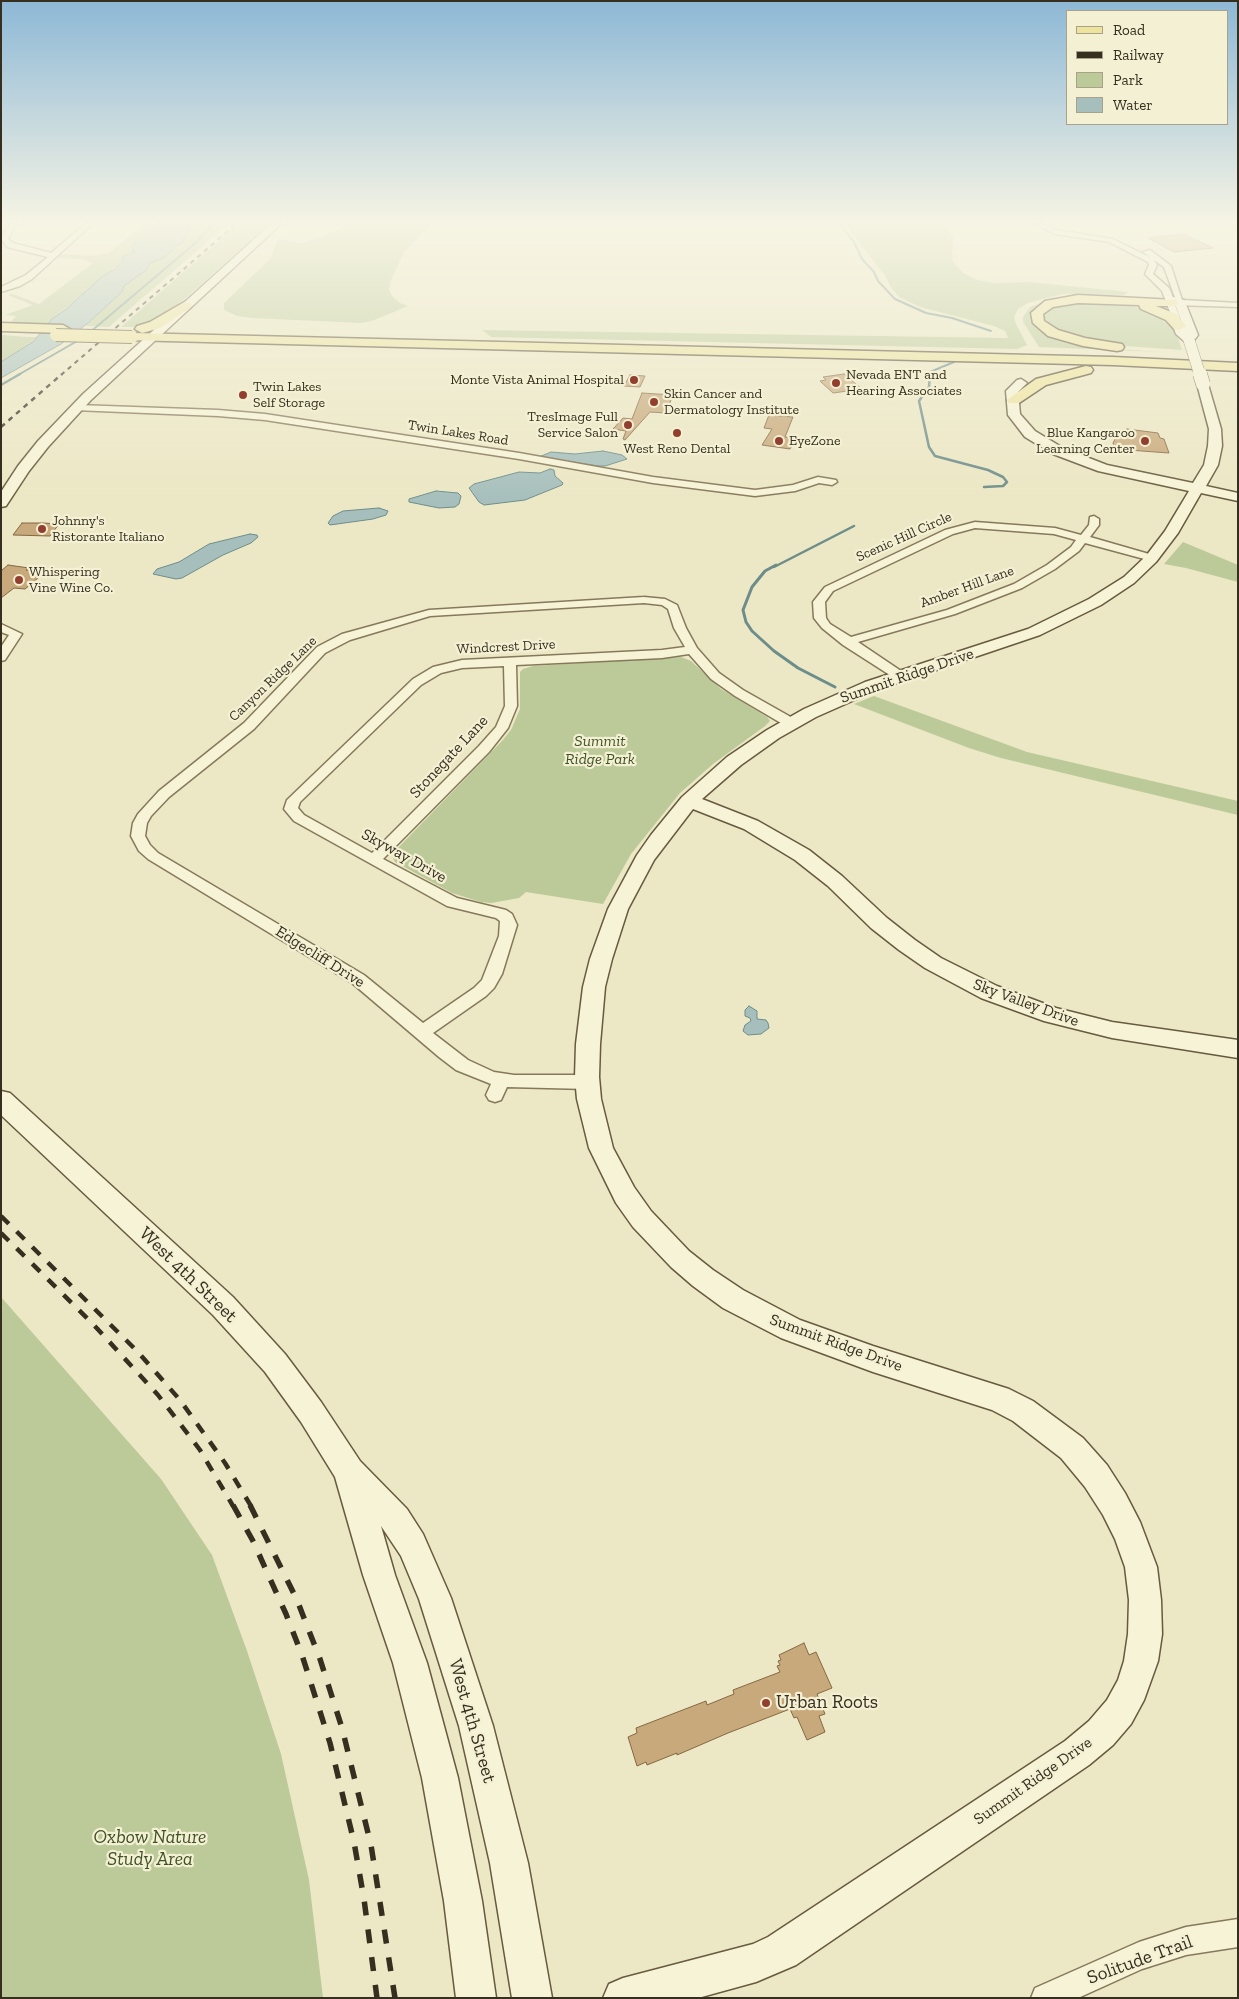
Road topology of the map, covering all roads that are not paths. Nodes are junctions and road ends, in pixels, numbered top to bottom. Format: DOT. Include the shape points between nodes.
graph roads {
  1 [pos="168,317"];
  2 [pos="174,317"];
  3 [pos="1036,317"];
  4 [pos="1171,317"];
  5 [pos="1177,317"];
  6 [pos="1183,317"];
  7 [pos="1179,326"];
  8 [pos="1,327"];
  9 [pos="59,332"];
  10 [pos="1,333"];
  11 [pos="147,335"];
  12 [pos="1189,340"];
  13 [pos="417,341"];
  14 [pos="133,354"];
  15 [pos="1238,357"];
  16 [pos="1000,358"];
  17 [pos="1238,362"];
  18 [pos="1238,367"];
  19 [pos="1238,370"];
  20 [pos="1021,383"];
  21 [pos="1014,400"];
  22 [pos="77,408"];
  23 [pos="832,482"];
  24 [pos="1199,489"];
  25 [pos="1238,497"];
  26 [pos="1,503"];
  27 [pos="1094,519"];
  28 [pos="1085,538"];
  29 [pos="1152,558"];
  30 [pos="1,626"];
  31 [pos="847,642"];
  32 [pos="692,650"];
  33 [pos="1,657"];
  34 [pos="510,662"];
  35 [pos="900,676"];
  36 [pos="791,723"];
  37 [pos="690,801"];
  38 [pos="290,809"];
  39 [pos="138,836"];
  40 [pos="374,860"];
  41 [pos="422,1032"];
  42 [pos="1238,1049"];
  43 [pos="588,1082"];
  44 [pos="1,1100"];
  45 [pos="349,1471"];
  46 [pos="1238,1933"];
  47 [pos="476,1998"];
  48 [pos="532,1998"];
  49 [pos="623,1998"];
  50 [pos="1045,1998"];
  1 -- 11 [label="main road"];
  2 -- 11 [label="street"];
  3 -- 15 [label="main road" via="1047,330 1091,344"];
  4 -- 7 [label="main road"];
  5 -- 7 [label="street, Summit Ridge Drive"];
  6 -- 12 [label="street, Summit Ridge Drive" via="1192,335"];
  7 -- 12 [label="street, Summit Ridge Drive"];
  8 -- 9 [label="main road"];
  9 -- 10 [label="main road"];
  9 -- 11 [label="main road, bridge"];
  11 -- 13 [label="main road"];
  11 -- 14 [label="main road" via="138,342"];
  11 -- 22 [label="street" via="125,369"];
  12 -- 24 [label="street, Summit Ridge Drive, bridge" via="1216,440 1214,459"];
  13 -- 16 [label="main road"];
  13 -- 17 [label="main road" via="1037,350"];
  14 -- 22 [label="street"];
  16 -- 18 [label="main road"];
  16 -- 20 [label="main road" via="1033,365 1036,371"];
  19 -- 21 [label="main road" via="1130,367 1086,370 1041,382"];
  20 -- 21 [label="street" via="1012,391"];
  21 -- 24 [label="street" via="1014,415 1022,427 1058,451 1103,468"];
  22 -- 23 [label="street, Twin Lakes Road" via="265,417 653,480 754,493 795,488 818,480"];
  22 -- 26 [label="street" via="23,469"];
  24 -- 25 [label="street"];
  24 -- 29 [label="street, Summit Ridge Drive"];
  27 -- 28 [label="street" via="1094,525"];
  28 -- 29 [label="street, Scenic Hill Circle"];
  28 -- 31 [label="street, Amber Hill Lane" via="1058,562 1005,592 951,612"];
  28 -- 31 [label="street, Scenic Hill Circle" via="1039,528 987,525 966,526 950,532 839,583 823,594 819,602 820,618 833,633"];
  29 -- 35 [label="street, Summit Ridge Drive" via="1129,580 1057,622 1009,642"];
  30 -- 33 [label="street" via="16,634"];
  31 -- 35 [label="street, Scenic Hill Circle"];
  32 -- 34 [label="street, Windcrest Drive"];
  32 -- 36 [label="street" via="725,683"];
  32 -- 39 [label="street, Canyon Ridge Lane" via="673,608 665,602 644,600 406,612 321,650 248,726 151,806 140,823"];
  34 -- 38 [label="street, Windcrest Drive" via="449,666 426,675 300,793"];
  34 -- 40 [label="street, Stonegate Lane" via="511,706 502,728"];
  35 -- 36 [label="street, Summit Ridge Drive" via="855,692"];
  36 -- 37 [label="street, Summit Ridge Drive" via="734,761"];
  37 -- 42 [label="street, Sky Valley Drive" via="750,825 802,855 907,945 933,963 988,992 1052,1015 1112,1030"];
  37 -- 43 [label="street, Summit Ridge Drive" via="644,860 629,885 610,931 590,1015"];
  38 -- 40 [label="street, Skyway Drive" via="299,818"];
  39 -- 41 [label="street, Edgecliff Drive" via="153,856 344,970"];
  40 -- 41 [label="street, Skyway Drive" via="452,902 508,918 507,936 488,984"];
  41 -- 43 [label="street, Edgecliff Drive" via="445,1053 498,1088"];
  43 -- 49 [label="street, Summit Ridge Drive" via="594,1124 611,1170 642,1219 680,1259 733,1299 791,1329 999,1399 1050,1428 1096,1476 1114,1504 1130,1533 1145,1600 1145,1634 1132,1688 1101,1733 1077,1753 782,1951 756,1963"];
  44 -- 45 [label="street, West 4th Street" via="223,1306 275,1363"];
  45 -- 47 [label="street, West 4th Street" via="379,1576 410,1663 440,1778 463,1902"];
  45 -- 48 [label="street, West 4th Street" via="396,1520 412,1545 435,1598 476,1726 509,1863"];
  46 -- 50 [label="street, Solitude Trail" via="1186,1940 1139,1956"];
}
